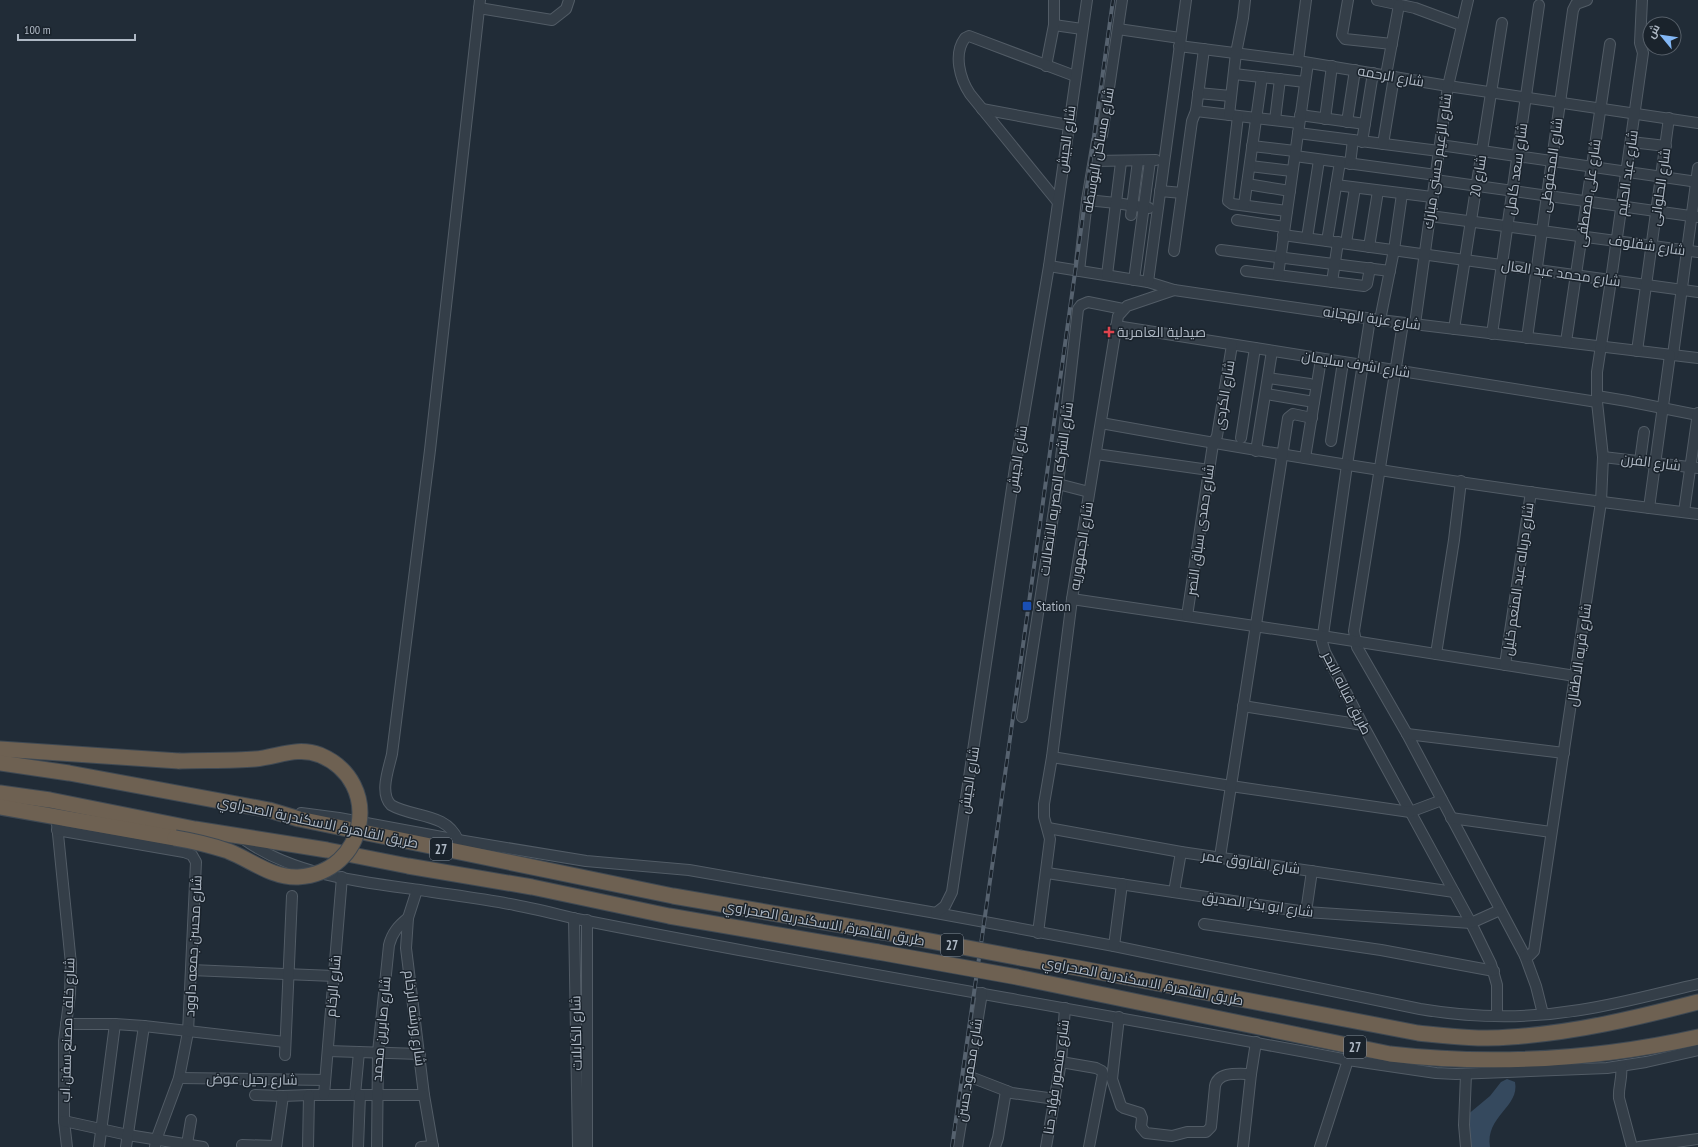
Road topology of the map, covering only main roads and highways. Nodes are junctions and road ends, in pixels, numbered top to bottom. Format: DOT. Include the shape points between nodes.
graph roads {
  1 [pos="0,749"];
  2 [pos="0,763"];
  3 [pos="0,792"];
  4 [pos="0,807"];
  5 [pos="1698,1002"];
  6 [pos="1698,1037"];
  1 -- 4 [label="highway, bridge" via="179,761 255,759 293,751 313,753 333,762 349,778 359,798 360,821 353,843 339,861 320,872 299,877 277,874 199,842 57,824"];
  2 -- 5 [label="highway, طريق القاهرة, الاسكندرية الصحراوي / 27, bridge" via="69,773 269,810 407,842 720,905 882,932 1418,1033 1510,1037 1559,1032"];
  3 -- 6 [label="highway, طريق القاهرة, الاسكندرية الصحراوي / 27, bridge" via="195,829 532,887 669,916 1017,977 1390,1054 1490,1061 1565,1058 1633,1050"];
}
